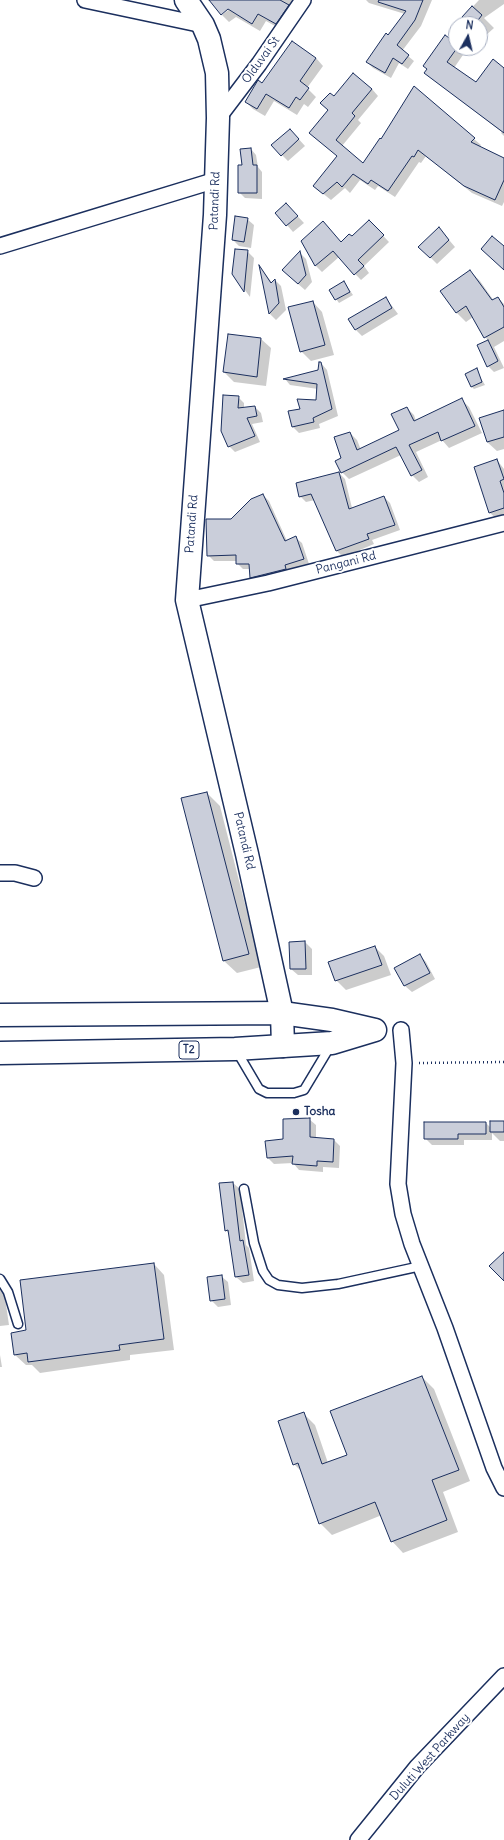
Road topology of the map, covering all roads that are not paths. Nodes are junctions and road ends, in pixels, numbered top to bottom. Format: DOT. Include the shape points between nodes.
graph roads {
  1 [pos="85,0"];
  2 [pos="186,0"];
  3 [pos="303,0"];
  4 [pos="203,25"];
  5 [pos="218,118"];
  6 [pos="216,180"];
  7 [pos="0,246"];
  8 [pos="504,523"];
  9 [pos="186,600"];
  10 [pos="0,873"];
  11 [pos="34,878"];
  12 [pos="282,1013"];
  13 [pos="0,1015"];
  14 [pos="401,1030"];
  15 [pos="332,1043"];
  16 [pos="283,1046"];
  17 [pos="235,1049"];
  18 [pos="0,1053"];
  19 [pos="244,1189"];
  20 [pos="421,1266"];
  21 [pos="0,1279"];
  22 [pos="18,1324"];
  23 [pos="504,1488"];
  24 [pos="504,1676"];
  25 [pos="358,1840"];
  1 -- 4 [label="street"];
  2 -- 4 [label="main road, Patandi Rd"];
  3 -- 5 [label="street, Olduvai St"];
  4 -- 5 [label="main road, Patandi Rd" via="217,73"];
  5 -- 6 [label="main road, Patandi Rd"];
  6 -- 7 [label="street"];
  6 -- 9 [label="main road, Patandi Rd" via="206,356"];
  8 -- 9 [label="street, Pangani Rd" via="268,583"];
  9 -- 12 [label="main road, Patandi Rd"];
  10 -- 11 [label="street" via="15,873"];
  12 -- 13 [label="main road, T2"];
  12 -- 15 [label="main road, T2" via="332,1020 375,1030"];
  12 -- 16 [label="main road, Patandi Rd"];
  14 -- 20 [label="street" via="404,1063 398,1184 403,1214"];
  15 -- 16 [label="main road, T2"];
  15 -- 17 [label="lane" via="304,1090 294,1093 267,1093 259,1089"];
  16 -- 17 [label="main road, T2"];
  17 -- 18 [label="main road, T2"];
  19 -- 20 [label="lane" via="254,1243 263,1271 269,1280 278,1285 302,1288 338,1284"];
  20 -- 23 [label="street" via="491,1461"];
  21 -- 22 [label="lane" via="8,1292"];
  24 -- 25 [label="street, Duluti West Parkway" via="417,1767"];
}
